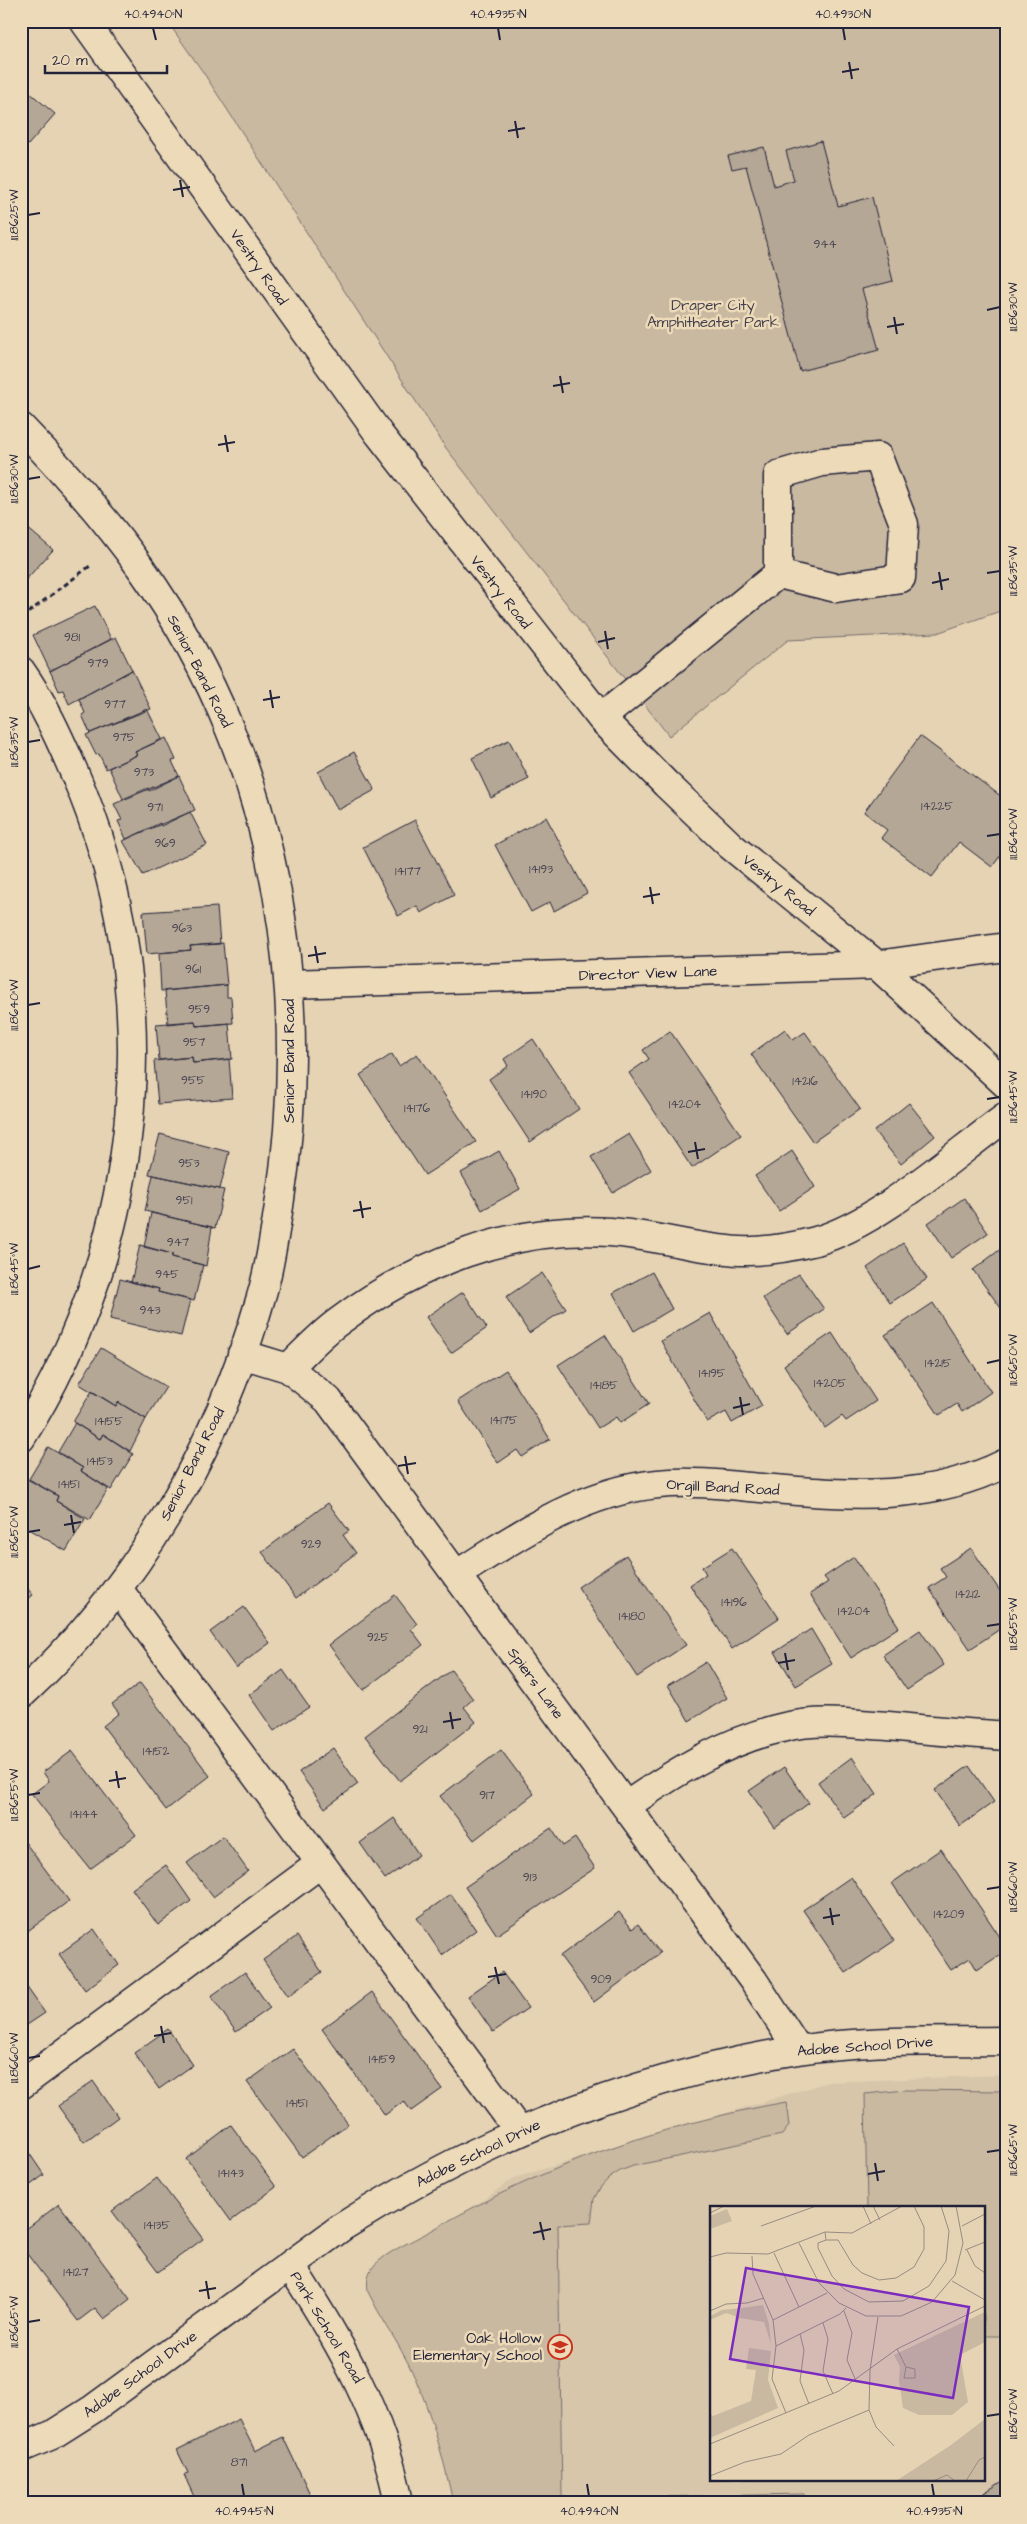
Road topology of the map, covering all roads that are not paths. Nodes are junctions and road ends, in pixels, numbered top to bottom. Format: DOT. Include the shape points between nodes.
graph roads {
  1 [pos="84,21"];
  2 [pos="21,426"];
  3 [pos="778,574"];
  4 [pos="21,671"];
  5 [pos="601,718"];
  6 [pos="1006,947"];
  7 [pos="877,965"];
  8 [pos="289,984"];
  9 [pos="1006,1084"];
  10 [pos="1006,1117"];
  11 [pos="242,1354"];
  12 [pos="288,1368"];
  13 [pos="21,1438"];
  14 [pos="1006,1463"];
  15 [pos="456,1575"];
  16 [pos="118,1588"];
  17 [pos="21,1695"];
  18 [pos="1006,1736"];
  19 [pos="626,1806"];
  20 [pos="320,1863"];
  21 [pos="1006,2041"];
  22 [pos="798,2049"];
  23 [pos="21,2085"];
  24 [pos="519,2131"];
  25 [pos="290,2265"];
  26 [pos="21,2448"];
  27 [pos="399,2503"];
  1 -- 5 [label="street, Vestry Road" via="379,434"];
  2 -- 8 [label="street, Senior Band Road" via="112,526 157,588 196,656 230,730 258,810 278,896"];
  3 -- 3 [label="street" via="778,476 822,462 878,457 904,524 901,578 836,588"];
  3 -- 5 [label="street"];
  4 -- 13 [label="street" via="58,736 84,794 105,854 120,916 133,1044 131,1108 110,1234 91,1295 67,1354"];
  5 -- 7 [label="street, Vestry Road" via="731,846"];
  6 -- 7 [label="street, Director View Lane"];
  7 -- 8 [label="street, Director View Lane"];
  7 -- 9 [label="street, Vestry Road"];
  8 -- 11 [label="street, Senior Band Road" via="291,1103 284,1172 262,1296"];
  10 -- 12 [label="street" via="888,1205 854,1225 817,1240 779,1249 740,1251 609,1232 511,1240 458,1255 410,1276 338,1322"];
  11 -- 12 [label="street, Spiers Lane"];
  11 -- 16 [label="street, Senior Band Road" via="188,1478 144,1554"];
  12 -- 15 [label="street, Spiers Lane" via="328,1400"];
  14 -- 15 [label="street, Orgill Band Road" via="980,1476 937,1488 892,1494 849,1495 700,1483 658,1484 617,1491 578,1504 539,1524"];
  15 -- 19 [label="street, Spiers Lane"];
  16 -- 17 [label="street, Senior Band Road" via="57,1660"];
  16 -- 20 [label="street"];
  18 -- 19 [label="street" via="857,1724 788,1726 754,1734 722,1747"];
  19 -- 22 [label="street, Spiers Lane" via="753,1980"];
  20 -- 23 [label="street"];
  20 -- 24 [label="street"];
  21 -- 22 [label="street, Adobe School Drive" via="886,2042"];
  22 -- 24 [label="street, Adobe School Drive" via="654,2083"];
  24 -- 25 [label="street, Adobe School Drive" via="384,2200"];
  25 -- 26 [label="street, Adobe School Drive" via="93,2409 52,2435"];
  25 -- 27 [label="street, Park School Road" via="337,2338 363,2388 384,2440"];
}
